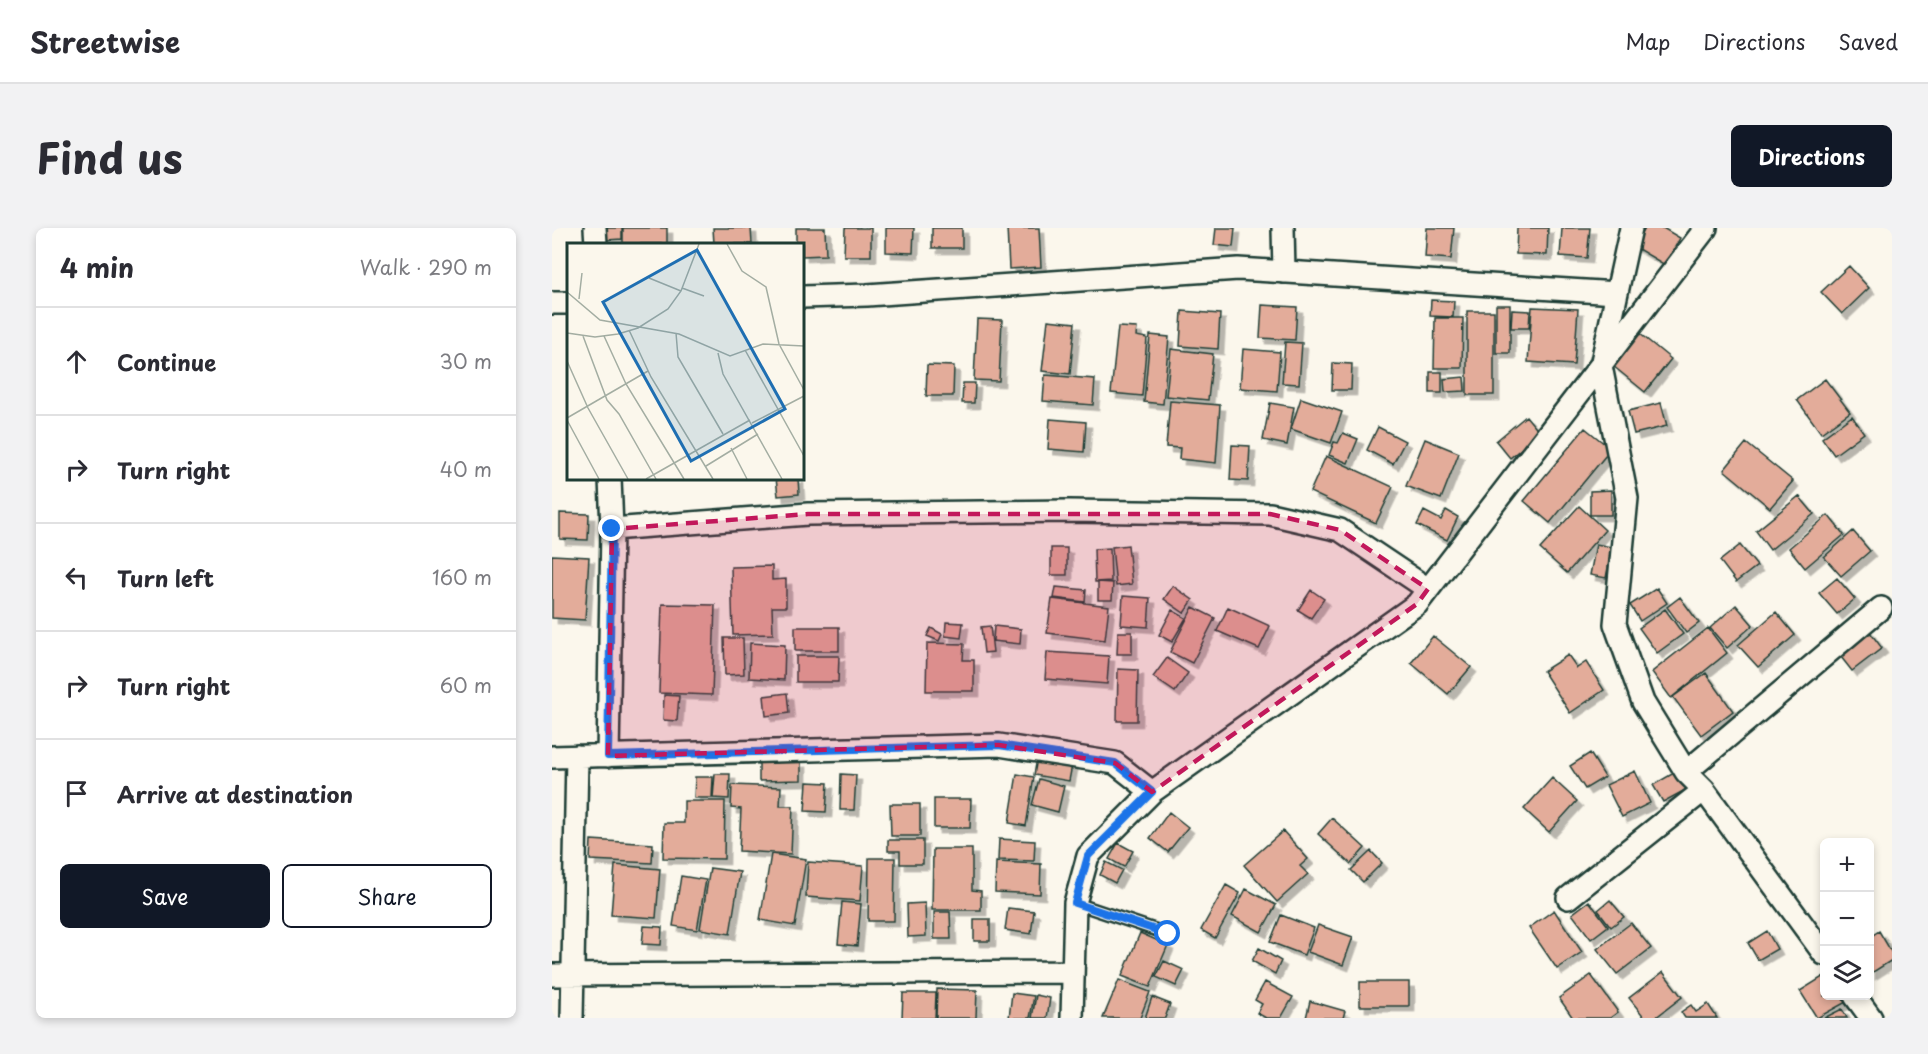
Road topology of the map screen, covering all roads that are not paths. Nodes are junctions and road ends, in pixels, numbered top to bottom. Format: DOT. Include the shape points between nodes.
graph roads {
  1 [pos="595,228"];
  2 [pos="1283,228"];
  3 [pos="1631,228"];
  4 [pos="1706,228"];
  5 [pos="596,243"];
  6 [pos="1284,272"];
  7 [pos="1617,293"];
  8 [pos="804,297"];
  9 [pos="1600,366"];
  10 [pos="610,480"];
  11 [pos="612,529"];
  12 [pos="1428,590"];
  13 [pos="1881,608"];
  14 [pos="577,756"];
  15 [pos="608,756"];
  16 [pos="552,757"];
  17 [pos="1686,772"];
  18 [pos="1704,790"];
  19 [pos="1152,792"];
  20 [pos="1568,898"];
  21 [pos="1075,903"];
  22 [pos="1168,934"];
  23 [pos="1820,949"];
  24 [pos="1073,972"];
  25 [pos="562,975"];
  26 [pos="1858,1000"];
  27 [pos="572,1018"];
  28 [pos="1072,1018"];
  29 [pos="1871,1018"];
  1 -- 5 [label="street"];
  2 -- 6 [label="street"];
  3 -- 7 [label="street"];
  4 -- 9 [label="street"];
  6 -- 7 [label="street"];
  6 -- 8 [label="street" via="1238,269"];
  7 -- 9 [label="street"];
  9 -- 12 [label="street"];
  9 -- 17 [label="street" via="1627,498 1615,624 1643,702"];
  10 -- 11 [label="street"];
  11 -- 12 [label="street" via="808,514 1270,514 1340,530"];
  11 -- 15 [label="street"];
  12 -- 19 [label="street" via="1417,604"];
  13 -- 17 [label="street"];
  14 -- 15 [label="street"];
  14 -- 16 [label="street"];
  14 -- 25 [label="street"];
  15 -- 19 [label="street" via="999,745 1115,763"];
  17 -- 18 [label="street"];
  18 -- 20 [label="street"];
  18 -- 23 [label="street"];
  19 -- 21 [label="street" via="1088,856"];
  21 -- 22 [label="lane"];
  21 -- 24 [label="street"];
  24 -- 25 [label="street"];
  24 -- 28 [label="street"];
  25 -- 27 [label="street"];
  26 -- 29 [label="street"];
}
